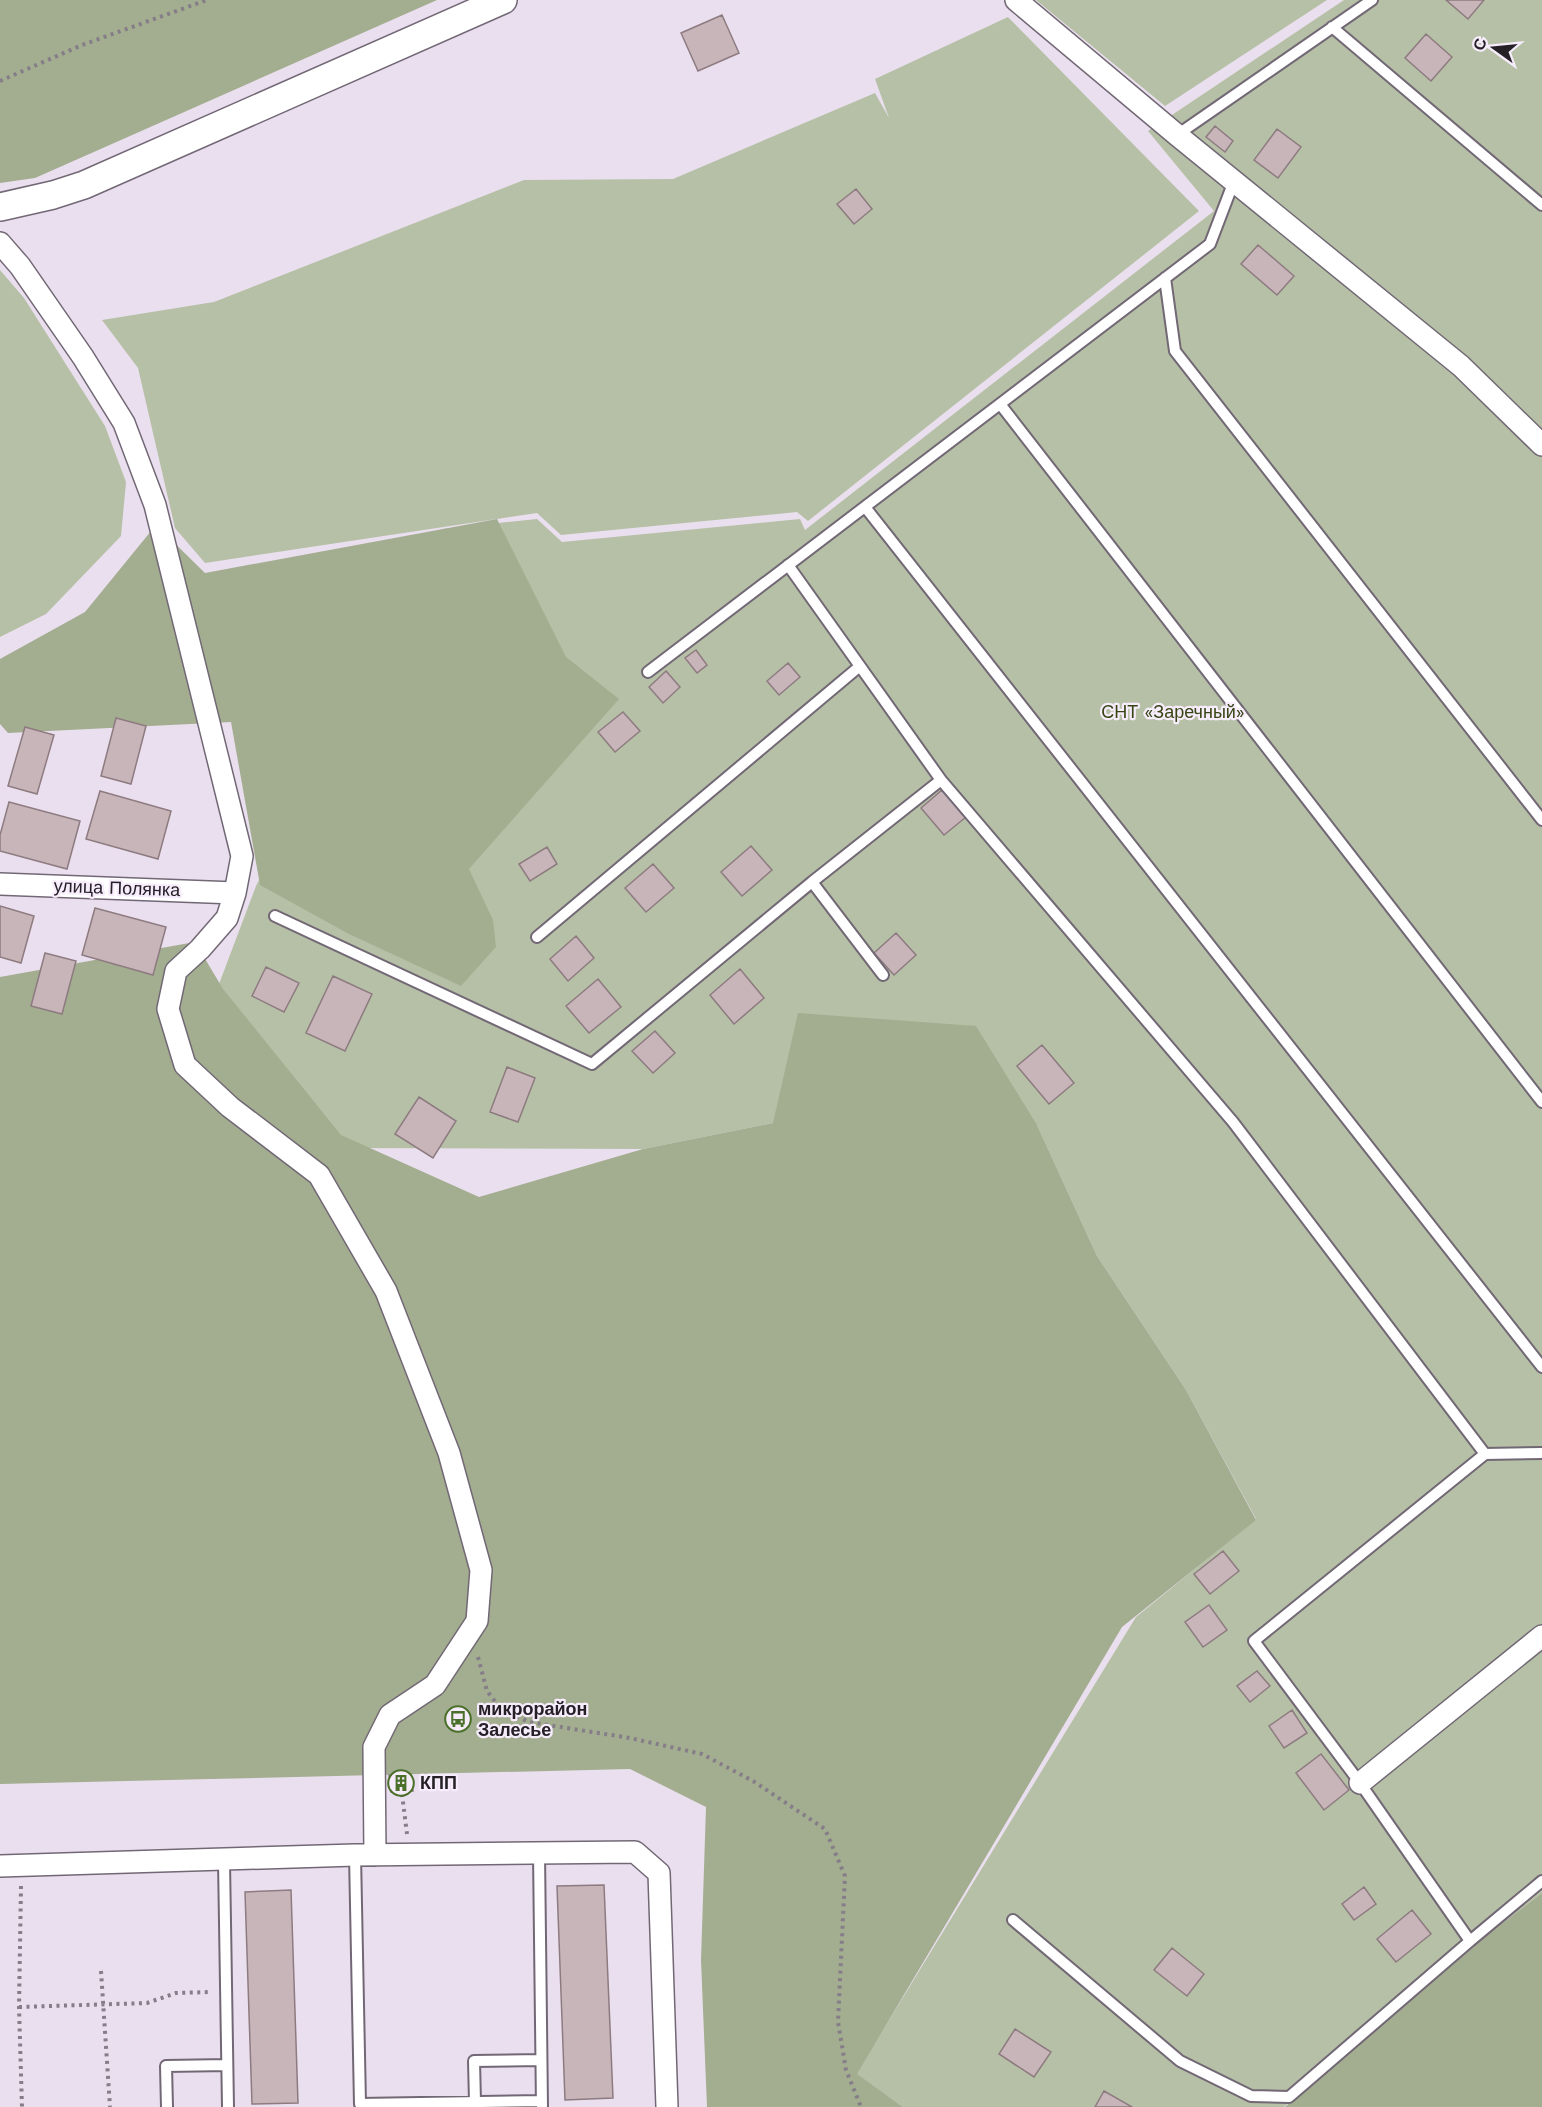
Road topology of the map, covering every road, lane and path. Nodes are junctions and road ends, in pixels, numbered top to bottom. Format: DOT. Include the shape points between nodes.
graph roads {
  1 [pos="207,0"];
  2 [pos="503,0"];
  3 [pos="1016,0"];
  4 [pos="1372,0"];
  5 [pos="1332,27"];
  6 [pos="0,81"];
  7 [pos="1177,135"];
  8 [pos="1234,181"];
  9 [pos="1542,205"];
  10 [pos="0,207"];
  11 [pos="0,243"];
  12 [pos="1165,278"];
  13 [pos="1000,404"];
  14 [pos="1542,445"];
  15 [pos="865,507"];
  16 [pos="788,565"];
  17 [pos="860,666"];
  18 [pos="648,672"];
  19 [pos="941,780"];
  20 [pos="1542,820"];
  21 [pos="812,882"];
  22 [pos="0,884"];
  23 [pos="235,893"];
  24 [pos="275,916"];
  25 [pos="537,937"];
  26 [pos="883,975"];
  27 [pos="1542,1102"];
  28 [pos="1542,1367"];
  29 [pos="1542,1453"];
  30 [pos="1485,1454"];
  31 [pos="473,1626"];
  32 [pos="1542,1636"];
  33 [pos="1360,1783"];
  34 [pos="402,1794"];
  35 [pos="539,1853"];
  36 [pos="410,1854"];
  37 [pos="365,1855"];
  38 [pos="224,1861"];
  39 [pos="0,1866"];
  40 [pos="22,1866"];
  41 [pos="1542,1881"];
  42 [pos="1013,1920"];
  43 [pos="1470,1941"];
  44 [pos="101,1971"];
  45 [pos="226,1992"];
  46 [pos="102,2006"];
  47 [pos="19,2007"];
  48 [pos="541,2060"];
  49 [pos="227,2065"];
  50 [pos="475,2102"];
  51 [pos="542,2104"];
  52 [pos="22,2107"];
  53 [pos="110,2107"];
  54 [pos="167,2107"];
  55 [pos="228,2107"];
  56 [pos="667,2107"];
  57 [pos="861,2107"];
  1 -- 6 [label="path" via="82,45"];
  2 -- 10 [label="street" via="84,185"];
  3 -- 7 [label="street"];
  4 -- 5 [label="lane"];
  5 -- 7 [label="lane"];
  5 -- 9 [label="lane"];
  7 -- 8 [label="street"];
  8 -- 12 [label="lane" via="1210,244"];
  8 -- 14 [label="street" via="1461,366"];
  11 -- 23 [label="street" via="83,357 124,423 155,505 242,856"];
  12 -- 13 [label="lane"];
  12 -- 20 [label="lane" via="1175,351"];
  13 -- 15 [label="lane"];
  13 -- 27 [label="lane"];
  15 -- 16 [label="lane"];
  15 -- 28 [label="lane"];
  16 -- 17 [label="lane"];
  16 -- 18 [label="lane"];
  17 -- 19 [label="lane"];
  17 -- 25 [label="lane"];
  19 -- 21 [label="lane"];
  19 -- 30 [label="lane" via="1233,1122"];
  21 -- 24 [label="lane" via="592,1064"];
  21 -- 26 [label="lane"];
  22 -- 23 [label="street, улица Полянка"];
  23 -- 31 [label="street" via="227,918 176,971 168,1009 184,1065 230,1107 319,1175 386,1291 450,1453 481,1570 477,1621"];
  29 -- 30 [label="lane"];
  30 -- 33 [label="lane" via="1254,1641"];
  31 -- 37 [label="street" via="435,1685 390,1715 374,1747"];
  31 -- 57 [label="path" via="487,1691 501,1709 529,1722 702,1754 753,1781 825,1828 845,1876 838,2022 846,2070"];
  32 -- 33 [label="street"];
  33 -- 43 [label="lane"];
  34 -- 36 [label="path"];
  35 -- 36 [label="street"];
  35 -- 48 [label="lane"];
  35 -- 56 [label="street" via="635,1852 659,1873"];
  36 -- 37 [label="street"];
  37 -- 38 [label="street"];
  37 -- 50 [label="lane" via="360,2104"];
  38 -- 40 [label="street"];
  38 -- 45 [label="lane"];
  39 -- 40 [label="street"];
  40 -- 47 [label="path"];
  41 -- 43 [label="lane"];
  42 -- 43 [label="lane" via="1180,2061 1251,2096 1288,2097"];
  44 -- 46 [label="path"];
  45 -- 46 [label="path" via="176,1993 147,2003"];
  45 -- 49 [label="lane"];
  46 -- 47 [label="path"];
  46 -- 53 [label="path"];
  47 -- 52 [label="path"];
  48 -- 50 [label="lane" via="474,2061"];
  48 -- 51 [label="lane"];
  49 -- 54 [label="lane" via="166,2066"];
  49 -- 55 [label="lane"];
  50 -- 51 [label="lane"];
}
